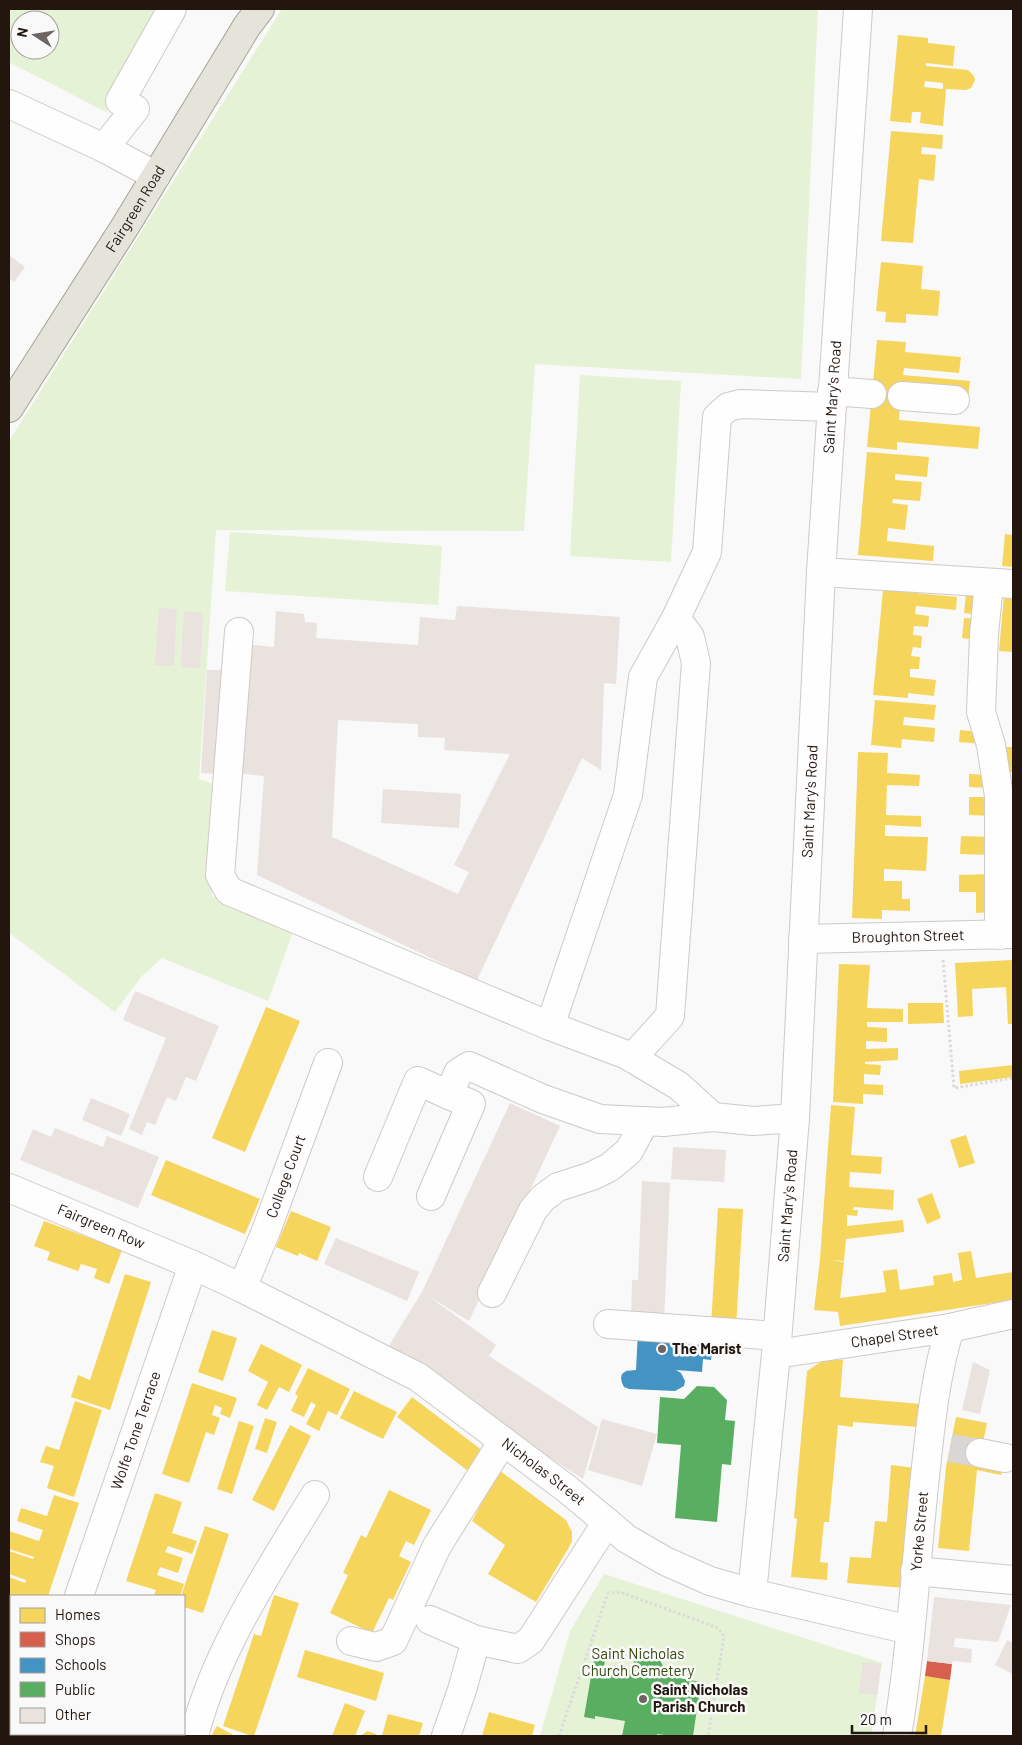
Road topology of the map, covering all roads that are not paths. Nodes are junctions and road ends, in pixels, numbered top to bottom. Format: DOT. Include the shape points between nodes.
graph roads {
  1 [pos="172,9"];
  2 [pos="260,9"];
  3 [pos="858,9"];
  4 [pos="9,104"];
  5 [pos="104,148"];
  6 [pos="156,176"];
  7 [pos="872,394"];
  8 [pos="902,396"];
  9 [pos="832,399"];
  10 [pos="955,400"];
  11 [pos="9,408"];
  12 [pos="821,572"];
  13 [pos="1001,583"];
  14 [pos="676,618"];
  15 [pos="239,632"];
  16 [pos="1006,796"];
  17 [pos="1006,934"];
  18 [pos="803,939"];
  19 [pos="550,1026"];
  20 [pos="632,1058"];
  21 [pos="328,1063"];
  22 [pos="449,1096"];
  23 [pos="713,1117"];
  24 [pos="795,1118"];
  25 [pos="645,1121"];
  26 [pos="378,1177"];
  27 [pos="9,1188"];
  28 [pos="431,1196"];
  29 [pos="193,1265"];
  30 [pos="242,1288"];
  31 [pos="492,1293"];
  32 [pos="1013,1314"];
  33 [pos="608,1324"];
  34 [pos="950,1328"];
  35 [pos="776,1345"];
  36 [pos="504,1441"];
  37 [pos="315,1495"];
  38 [pos="607,1522"];
  39 [pos="915,1571"];
  40 [pos="1013,1580"];
  41 [pos="752,1593"];
  42 [pos="79,1595"];
  43 [pos="430,1620"];
  44 [pos="910,1630"];
  45 [pos="476,1640"];
  46 [pos="351,1641"];
  47 [pos="194,1736"];
  48 [pos="446,1736"];
  49 [pos="897,1736"];
  1 -- 5 [label="street" via="120,101 136,108"];
  2 -- 6 [label="main road, Fairgreen Road"];
  3 -- 9 [label="street, Saint Mary's Road"];
  4 -- 5 [label="street"];
  5 -- 6 [label="street"];
  6 -- 11 [label="main road, Fairgreen Road"];
  7 -- 9 [label="street"];
  8 -- 10 [label="street"];
  9 -- 12 [label="street, Saint Mary's Road"];
  9 -- 14 [label="street" via="740,404 728,407 717,417 707,552"];
  12 -- 13 [label="street"];
  12 -- 18 [label="street, Saint Mary's Road"];
  13 -- 16 [label="street" via="984,634 981,712"];
  14 -- 19 [label="street" via="643,677 628,795"];
  14 -- 20 [label="street" via="690,637 696,663 670,1016"];
  15 -- 19 [label="street" via="220,875 229,891"];
  16 -- 17 [label="street"];
  17 -- 18 [label="street, Broughton Street"];
  18 -- 24 [label="street, Saint Mary's Road"];
  19 -- 20 [label="street"];
  20 -- 23 [label="street" via="679,1086"];
  21 -- 30 [label="street, College Court"];
  22 -- 25 [label="street" via="458,1073 469,1066 543,1099 600,1119"];
  22 -- 26 [label="street" via="418,1081"];
  22 -- 28 [label="street" via="471,1104"];
  23 -- 24 [label="street" via="752,1121"];
  23 -- 25 [label="street"];
  24 -- 35 [label="street, Saint Mary's Road"];
  25 -- 31 [label="street" via="629,1151 610,1167 558,1186 532,1210"];
  27 -- 29 [label="street, Fairgreen Row"];
  29 -- 30 [label="street, Nicholas Street"];
  29 -- 42 [label="street, Wolfe Tone Terrace"];
  30 -- 36 [label="street, Nicholas Street" via="418,1377"];
  32 -- 34 [label="street, Chapel Street"];
  33 -- 35 [label="street, Chapel Street"];
  34 -- 35 [label="street, Chapel Street"];
  34 -- 39 [label="street, Yorke Street" via="934,1399 939,1446"];
  35 -- 41 [label="street, Saint Mary's Road"];
  36 -- 38 [label="street, Nicholas Street"];
  36 -- 46 [label="street" via="437,1546 393,1641 376,1647"];
  37 -- 47 [label="street" via="230,1641"];
  38 -- 41 [label="street, Nicholas Street" via="627,1539 665,1561"];
  38 -- 45 [label="street" via="531,1640 518,1649"];
  39 -- 40 [label="street"];
  39 -- 44 [label="street, Yorke Street"];
  41 -- 44 [label="street, Nicholas Street"];
  43 -- 45 [label="street"];
  44 -- 49 [label="street, Yorke Street"];
  45 -- 48 [label="street"];
}
